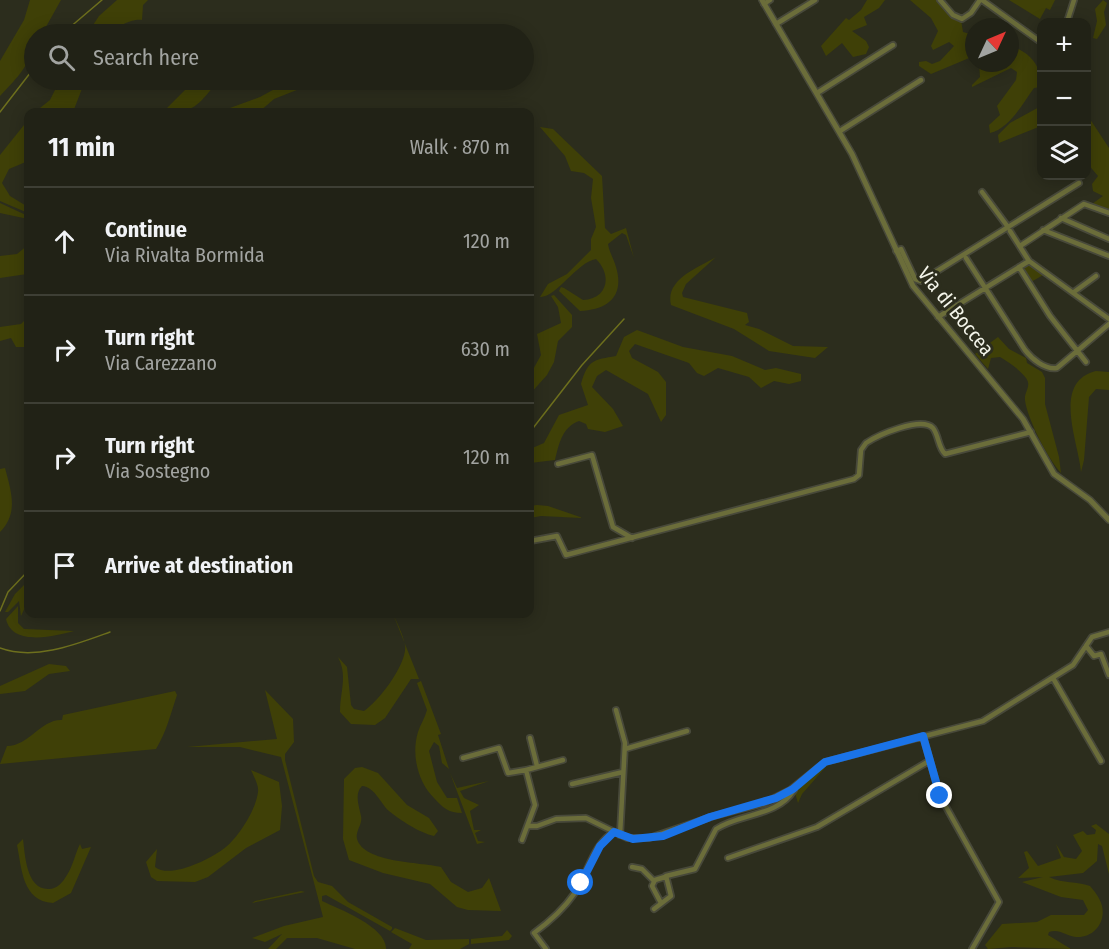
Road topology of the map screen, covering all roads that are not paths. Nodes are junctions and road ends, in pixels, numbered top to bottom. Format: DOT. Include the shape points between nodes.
graph roads {
  1 [pos="770,0"];
  2 [pos="815,0"];
  3 [pos="940,0"];
  4 [pos="981,0"];
  5 [pos="1074,0"];
  6 [pos="763,2"];
  7 [pos="1068,18"];
  8 [pos="776,24"];
  9 [pos="1037,40"];
  10 [pos="893,45"];
  11 [pos="921,80"];
  12 [pos="817,93"];
  13 [pos="840,131"];
  14 [pos="1078,183"];
  15 [pos="982,192"];
  16 [pos="1109,213"];
  17 [pos="1061,218"];
  18 [pos="1009,229"];
  19 [pos="1043,230"];
  20 [pos="1109,238"];
  21 [pos="1020,246"];
  22 [pos="896,251"];
  23 [pos="1109,256"];
  24 [pos="966,258"];
  25 [pos="1029,261"];
  26 [pos="1019,267"];
  27 [pos="1096,276"];
  28 [pos="984,288"];
  29 [pos="1074,292"];
  30 [pos="938,317"];
  31 [pos="1109,320"];
  32 [pos="1109,324"];
  33 [pos="1077,350"];
  34 [pos="1086,362"];
  35 [pos="1031,432"];
  36 [pos="558,464"];
  37 [pos="1109,520"];
  38 [pos="632,538"];
  39 [pos="534,540"];
  40 [pos="1109,632"];
  41 [pos="1086,646"];
  42 [pos="1109,675"];
  43 [pos="1053,678"];
  44 [pos="616,710"];
  45 [pos="687,731"];
  46 [pos="923,736"];
  47 [pos="530,738"];
  48 [pos="625,749"];
  49 [pos="463,758"];
  50 [pos="563,760"];
  51 [pos="929,761"];
  52 [pos="1101,761"];
  53 [pos="537,766"];
  54 [pos="526,770"];
  55 [pos="623,772"];
  56 [pos="572,784"];
  57 [pos="795,787"];
  58 [pos="528,826"];
  59 [pos="614,832"];
  60 [pos="620,835"];
  61 [pos="522,840"];
  62 [pos="728,858"];
  63 [pos="632,867"];
  64 [pos="665,877"];
  65 [pos="654,881"];
  66 [pos="661,903"];
  67 [pos="654,909"];
  68 [pos="546,949"];
  69 [pos="972,949"];
  1 -- 6 [label="street"];
  2 -- 8 [label="street"];
  3 -- 4 [label="street" via="962,19"];
  4 -- 9 [label="street"];
  5 -- 7 [label="street"];
  6 -- 8 [label="street, Via di Boccea"];
  8 -- 12 [label="street, Via di Boccea"];
  10 -- 12 [label="street"];
  11 -- 13 [label="street"];
  12 -- 13 [label="street, Via di Boccea"];
  13 -- 22 [label="street, Via di Boccea"];
  14 -- 18 [label="street"];
  15 -- 18 [label="street"];
  16 -- 17 [label="street" via="1084,204"];
  17 -- 19 [label="street"];
  17 -- 20 [label="street"];
  18 -- 21 [label="street"];
  18 -- 22 [label="street" via="918,281 901,249"];
  19 -- 21 [label="street"];
  19 -- 23 [label="street"];
  21 -- 25 [label="street"];
  22 -- 30 [label="street, Via di Boccea" via="911,283"];
  24 -- 28 [label="street"];
  25 -- 26 [label="street"];
  25 -- 29 [label="street"];
  26 -- 28 [label="street"];
  26 -- 33 [label="street"];
  27 -- 29 [label="street"];
  28 -- 30 [label="street"];
  28 -- 33 [label="street" via="1035,360 1055,369"];
  29 -- 31 [label="street"];
  30 -- 35 [label="street, Via di Boccea"];
  32 -- 33 [label="street"];
  33 -- 34 [label="street"];
  35 -- 37 [label="street, Via di Boccea" via="1054,474"];
  35 -- 38 [label="street" via="945,454 935,430 918,422 866,443 861,450 859,476 854,479"];
  36 -- 38 [label="street" via="592,455 613,527"];
  38 -- 39 [label="street" via="566,555 556,536"];
  40 -- 41 [label="street" via="1094,636"];
  41 -- 42 [label="street" via="1095,656 1101,654"];
  41 -- 43 [label="street" via="1074,664"];
  43 -- 46 [label="street" via="979,722"];
  43 -- 52 [label="street"];
  44 -- 48 [label="street"];
  45 -- 48 [label="street"];
  46 -- 51 [label="street"];
  46 -- 57 [label="street" via="825,762"];
  47 -- 53 [label="street"];
  48 -- 55 [label="street"];
  49 -- 54 [label="street" via="499,748 508,773"];
  50 -- 53 [label="street"];
  51 -- 62 [label="street" via="817,827"];
  51 -- 69 [label="street" via="940,796 999,903"];
  53 -- 54 [label="street"];
  54 -- 58 [label="street" via="535,804"];
  55 -- 56 [label="street"];
  55 -- 60 [label="street"];
  57 -- 60 [label="street" via="764,803 710,817 663,836 633,839"];
  57 -- 64 [label="street" via="788,797 763,813 716,829 693,870"];
  58 -- 59 [label="street" via="584,818"];
  58 -- 61 [label="street"];
  59 -- 60 [label="street"];
  59 -- 68 [label="street" via="600,846 570,900 534,933"];
  63 -- 65 [label="street" via="642,869"];
  64 -- 65 [label="street"];
  64 -- 66 [label="street" via="672,894"];
  65 -- 66 [label="street" via="652,886"];
  66 -- 67 [label="street"];
}
